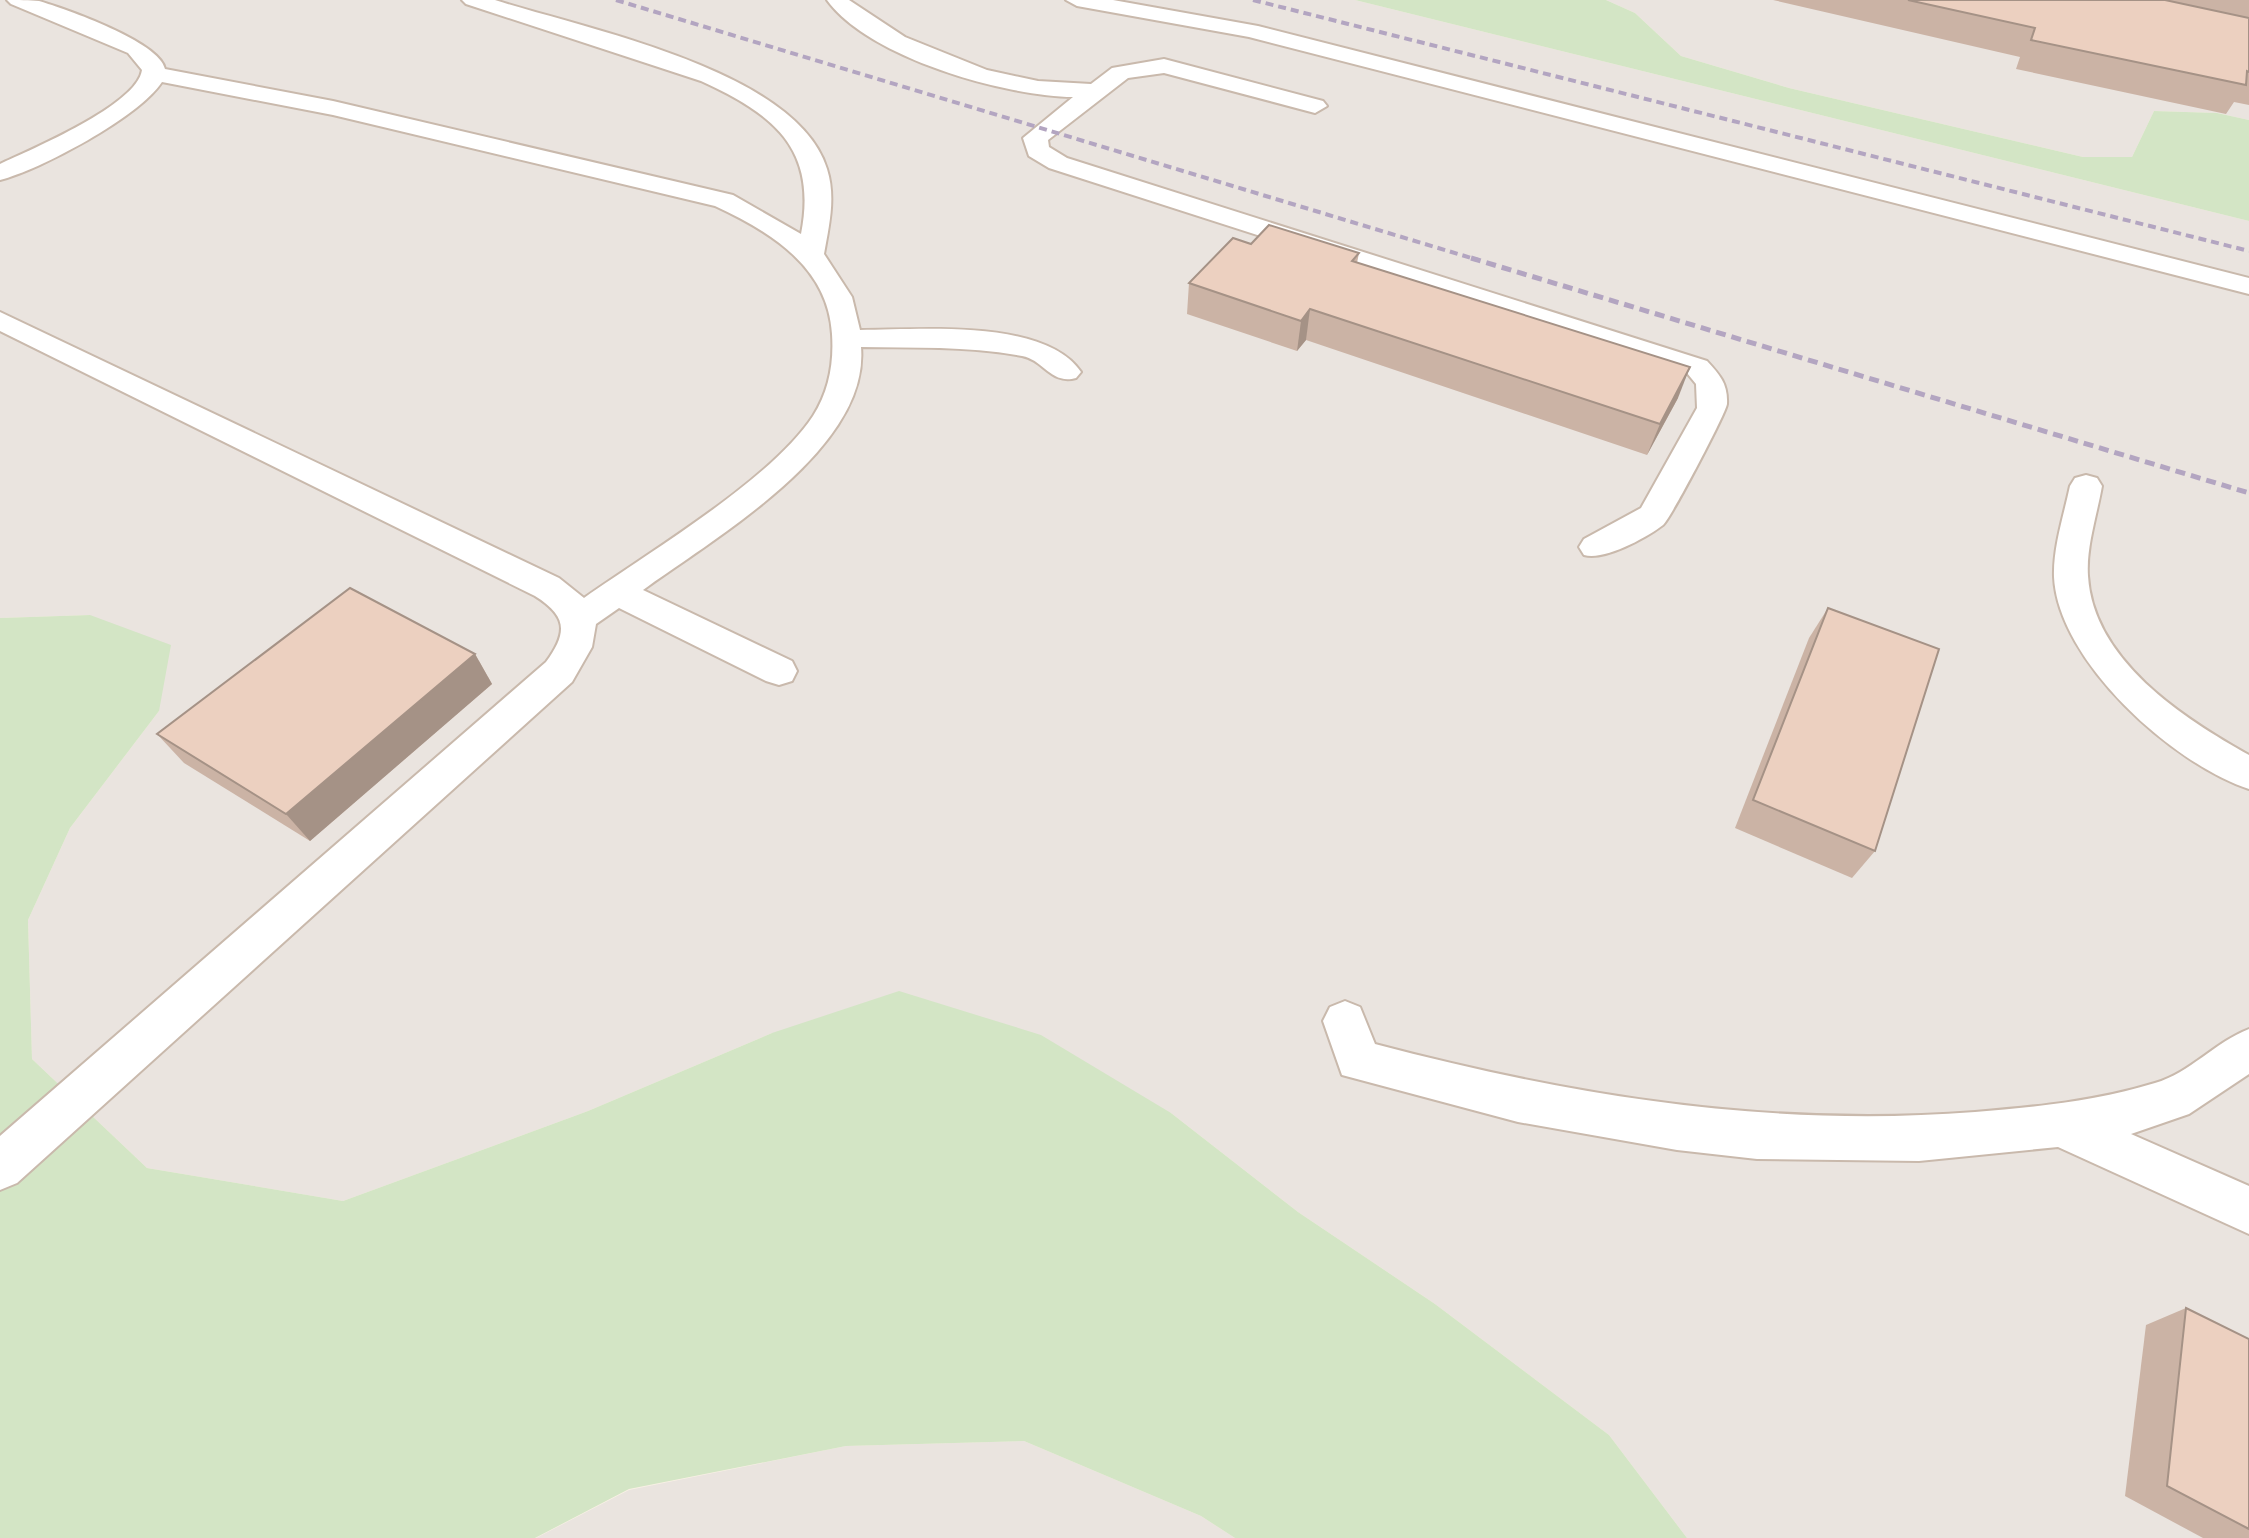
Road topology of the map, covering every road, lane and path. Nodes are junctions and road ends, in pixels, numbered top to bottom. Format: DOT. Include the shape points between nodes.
graph roads {
  1 [pos="18,0"];
  2 [pos="473,0"];
  3 [pos="838,0"];
  4 [pos="1077,0"];
  5 [pos="154,74"];
  6 [pos="1097,91"];
  7 [pos="1315,106"];
  8 [pos="0,173"];
  9 [pos="810,255"];
  10 [pos="2249,286"];
  11 [pos="0,320"];
  12 [pos="849,338"];
  13 [pos="1066,372"];
  14 [pos="2086,486"];
  15 [pos="1596,547"];
  16 [pos="617,592"];
  17 [pos="579,619"];
  18 [pos="779,671"];
  19 [pos="2249,774"];
  20 [pos="1345,1021"];
  21 [pos="2249,1049"];
  22 [pos="2059,1125"];
  23 [pos="0,1167"];
  24 [pos="2249,1210"];
  1 -- 5 [label="lane" via="136,48 153,64"];
  2 -- 9 [label="lane" via="708,75 767,103 803,141 820,182 822,205"];
  3 -- 6 [label="lane" via="852,16 892,41 962,71 1015,84"];
  4 -- 10 [label="lane" via="1250,31"];
  5 -- 8 [label="lane" via="127,105"];
  5 -- 9 [label="lane" via="333,108 724,200 758,215"];
  6 -- 7 [label="lane" via="1120,73 1164,66"];
  6 -- 15 [label="lane" via="1035,138 1038,151 1058,163 1697,367 1711,383 1712,408 1653,516"];
  9 -- 12 [label="lane" via="843,308"];
  11 -- 17 [label="lane" via="547,587 573,606"];
  12 -- 13 [label="lane" via="981,340 1037,350"];
  12 -- 16 [label="lane" via="838,399 799,454"];
  14 -- 19 [label="lane" via="2071,577 2088,633 2136,694 2171,724"];
  16 -- 17 [label="lane"];
  16 -- 18 [label="lane"];
  17 -- 23 [label="lane" via="573,654 559,672"];
  20 -- 22 [label="lane" via="1358,1060 1596,1118 1704,1134 1826,1141 1945,1138"];
  21 -- 22 [label="lane" via="2165,1103"];
  22 -- 24 [label="lane"];
}
